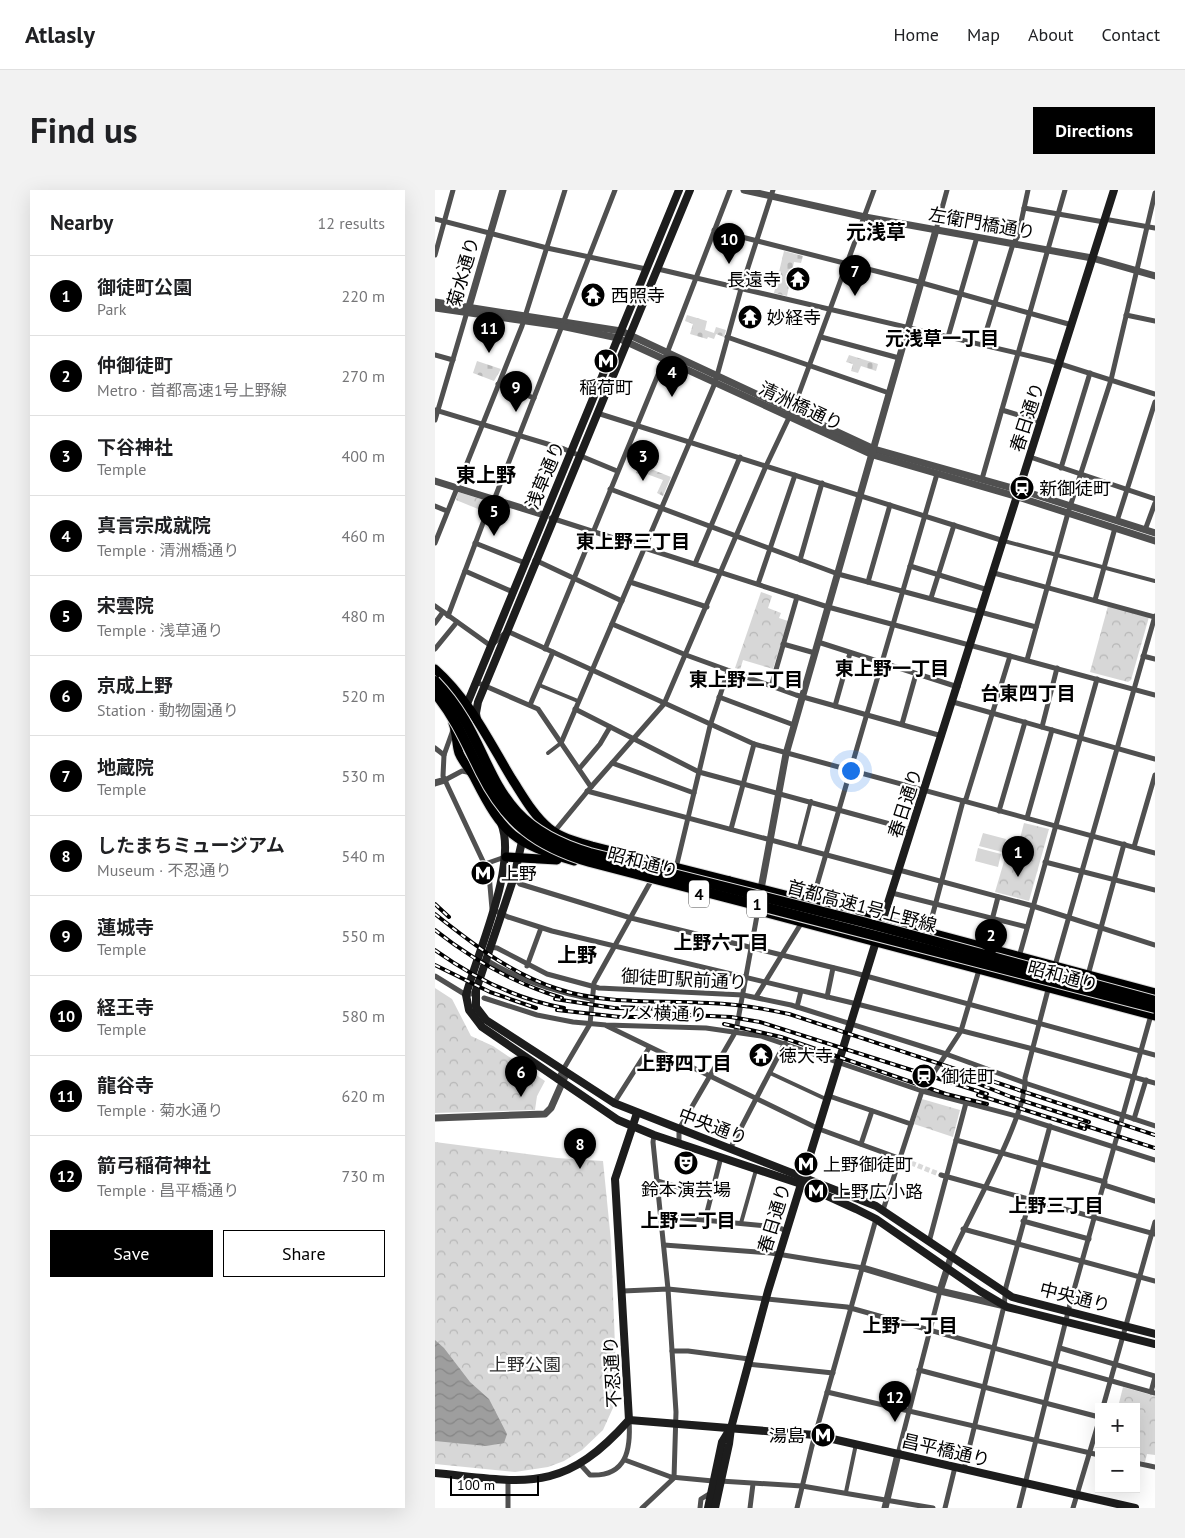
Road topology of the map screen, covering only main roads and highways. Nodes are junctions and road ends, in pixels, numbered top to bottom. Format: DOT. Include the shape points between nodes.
graph roads {
  1 [pos="679,190"];
  2 [pos="690,190"];
  3 [pos="1114,190"];
  4 [pos="435,670"];
  5 [pos="435,681"];
  6 [pos="435,693"];
  7 [pos="435,699"];
  8 [pos="467,704"];
  9 [pos="479,725"];
  10 [pos="472,773"];
  11 [pos="521,793"];
  12 [pos="499,820"];
  13 [pos="522,843"];
  14 [pos="520,856"];
  15 [pos="505,857"];
  16 [pos="601,859"];
  17 [pos="574,861"];
  18 [pos="728,881"];
  19 [pos="762,894"];
  20 [pos="815,920"];
  21 [pos="883,920"];
  22 [pos="876,942"];
  23 [pos="947,945"];
  24 [pos="1155,993"];
  25 [pos="1155,1001"];
  26 [pos="1154,1013"];
  27 [pos="637,1113"];
  28 [pos="632,1126"];
  29 [pos="803,1176"];
  30 [pos="801,1184"];
  31 [pos="1155,1334"];
  32 [pos="1155,1344"];
  33 [pos="629,1420"];
  34 [pos="731,1428"];
  35 [pos="435,1473"];
  36 [pos="716,1481"];
  37 [pos="1114,1506"];
  38 [pos="707,1508"];
  39 [pos="715,1508"];
  40 [pos="1135,1508"];
  1 -- 8 [label="main road, 浅草通り"];
  2 -- 9 [label="main road, 浅草通り" via="476,707"];
  3 -- 21 [label="main road, 春日通り"];
  4 -- 8 [label="highway, 4"];
  5 -- 23 [label="highway, 首都高速1号上野線 / 1, bridge" via="460,713 509,804 532,826 552,839 590,853"];
  6 -- 20 [label="highway, 首都高速1号上野線 / 1, bridge" via="459,727 499,804 538,841 589,862"];
  7 -- 10 [label="highway, 昭和通り / 4" via="449,714 455,727 458,751"];
  8 -- 9 [label="highway, 4"];
  8 -- 10 [label="main road, 浅草通り" via="460,740"];
  9 -- 10 [label="highway" via="468,731 465,737 473,759"];
  9 -- 11 [label="highway, 昭和通り / 4"];
  10 -- 12 [label="highway, 昭和通り / 4"];
  11 -- 13 [label="main road" via="525,810"];
  11 -- 18 [label="highway, 昭和通り / 4" via="554,832 592,846"];
  12 -- 13 [label="highway, 昭和通り / 4"];
  12 -- 15 [label="main road" via="506,838"];
  13 -- 14 [label="main road"];
  13 -- 17 [label="highway, 昭和通り / 4"];
  14 -- 15 [label="highway"];
  14 -- 17 [label="highway"];
  14 -- 27 [label="main road, 中央通り" via="475,993 476,1007 486,1020 565,1073"];
  15 -- 28 [label="main road, 中央通り" via="493,909 466,995 469,1010 482,1027 603,1112"];
  16 -- 20 [label="highway, bridge" via="739,894"];
  17 -- 22 [label="highway, 昭和通り / 4"];
  18 -- 19 [label="highway"];
  19 -- 21 [label="highway, 昭和通り" via="812,902"];
  19 -- 23 [label="highway, bridge" via="855,925"];
  20 -- 26 [label="highway, 首都高速1号上野線 / 1, bridge"];
  21 -- 22 [label="main road, 春日通り"];
  21 -- 24 [label="highway, 昭和通り"];
  22 -- 26 [label="highway, 昭和通り / 4" via="1048,989"];
  22 -- 29 [label="main road, 春日通り" via="862,975 857,1004"];
  23 -- 25 [label="highway, 首都高速1号上野線 / 1, bridge"];
  27 -- 28 [label="main road, 不忍通り"];
  27 -- 29 [label="main road, 中央通り"];
  28 -- 30 [label="main road, 中央通り"];
  28 -- 33 [label="main road, 不忍通り" via="615,1179"];
  29 -- 30 [label="main road, 春日通り"];
  29 -- 31 [label="main road, 中央通り" via="883,1210 1004,1293"];
  30 -- 32 [label="main road, 中央通り" via="876,1219 1005,1306"];
  30 -- 34 [label="main road, 春日通り"];
  33 -- 34 [label="main road, 昌平橋通り"];
  33 -- 35 [label="main road, 不忍通り" via="600,1449 580,1464 555,1476 508,1480"];
  34 -- 36 [label="main road, 春日通り"];
  34 -- 37 [label="main road, 昌平橋通り" via="815,1435"];
  36 -- 38 [label="main road, 春日通り" via="709,1494"];
  36 -- 39 [label="main road, 春日通り"];
  37 -- 40 [label="main road, 昌平橋通り"];
}
